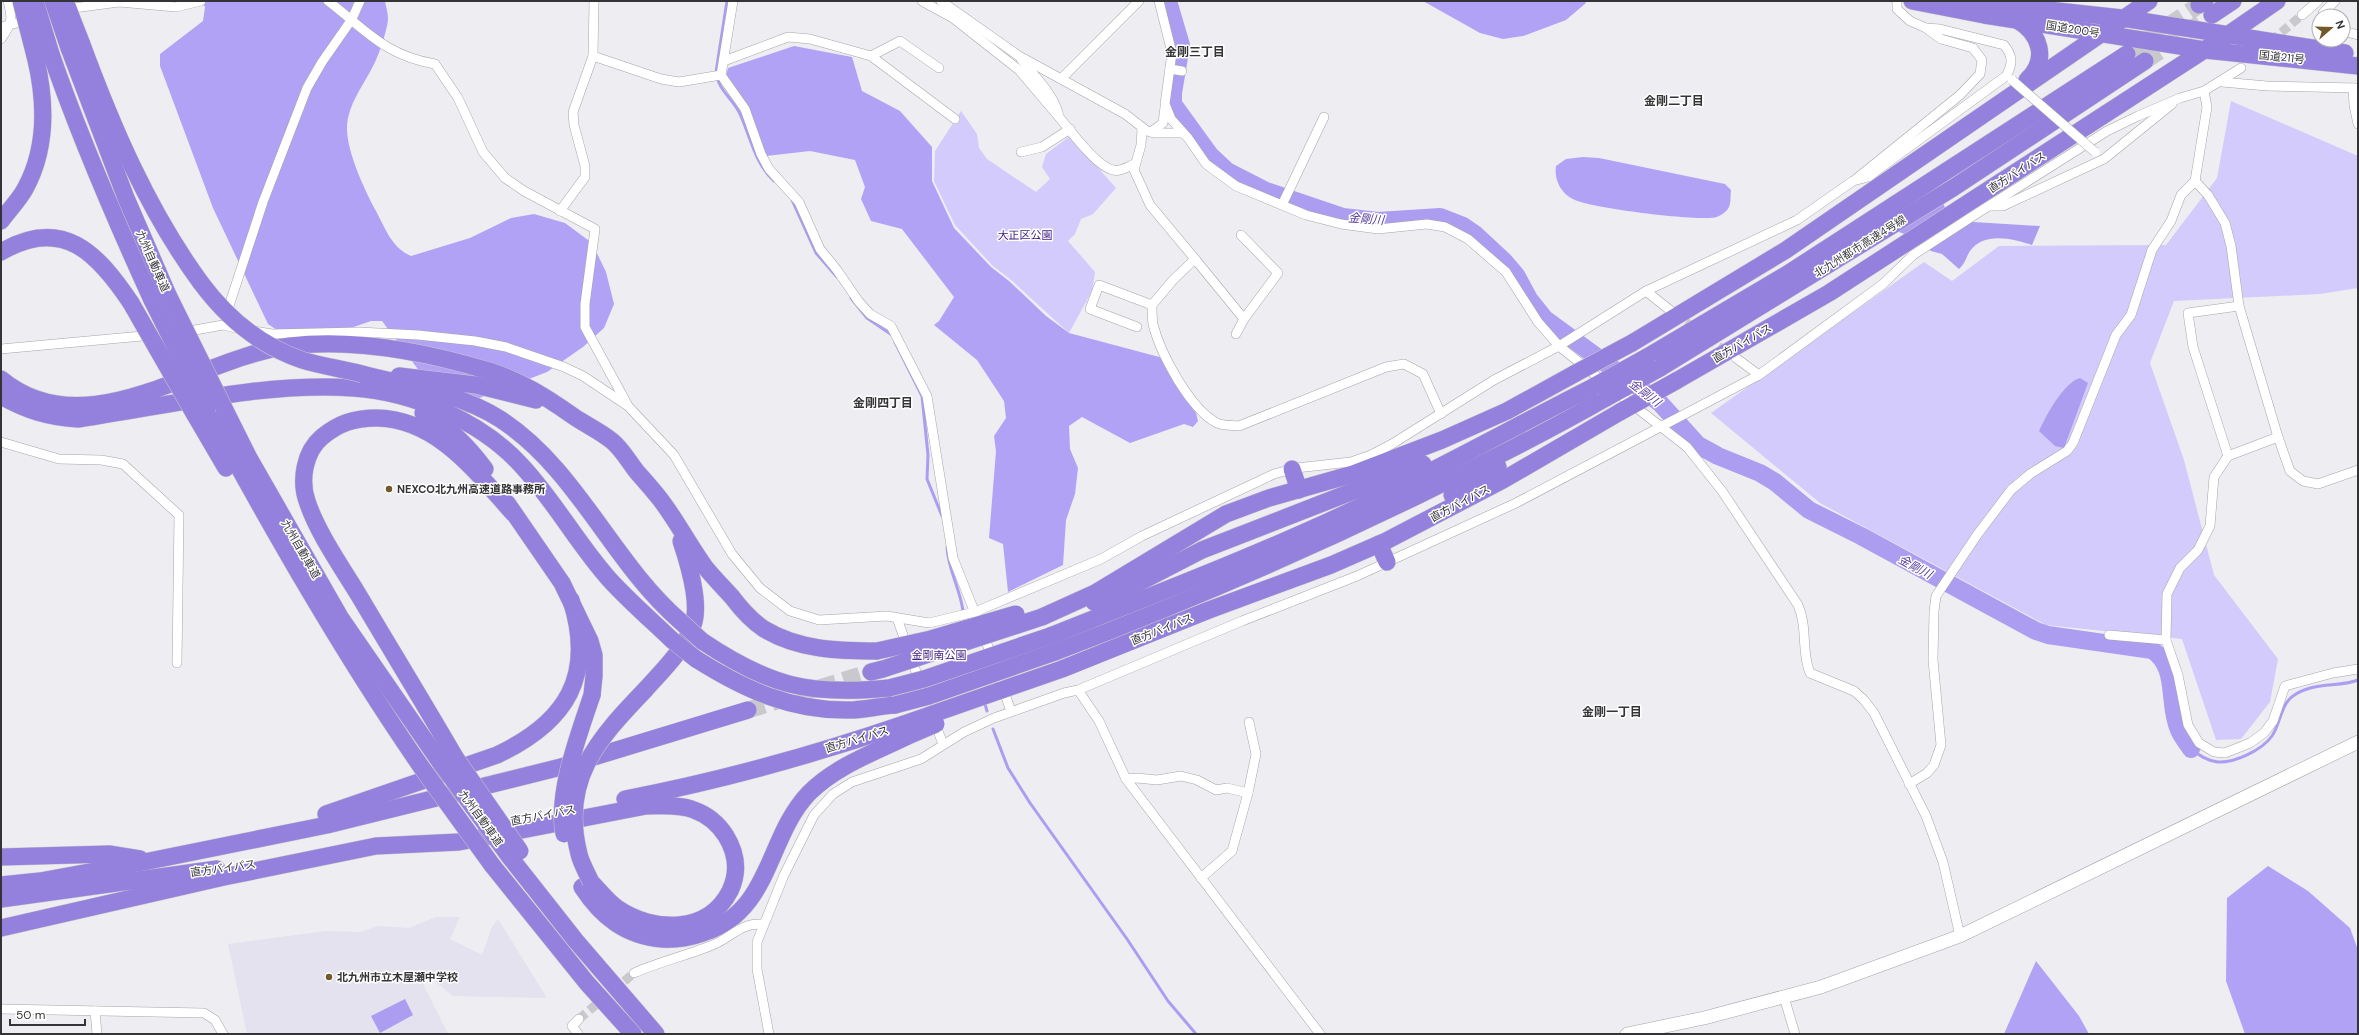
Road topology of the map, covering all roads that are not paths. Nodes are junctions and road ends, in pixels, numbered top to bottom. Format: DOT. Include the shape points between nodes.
graph roads {
  1 [pos="8,1"];
  2 [pos="21,1"];
  3 [pos="35,1"];
  4 [pos="53,1"];
  5 [pos="201,1"];
  6 [pos="328,1"];
  7 [pos="360,1"];
  8 [pos="594,1"];
  9 [pos="733,1"];
  10 [pos="922,1"];
  11 [pos="941,1"];
  12 [pos="1139,1"];
  13 [pos="1159,1"];
  14 [pos="1897,1"];
  15 [pos="1912,1"];
  16 [pos="1967,1"];
  17 [pos="2149,1"];
  18 [pos="2233,1"];
  19 [pos="2277,1"];
  20 [pos="2318,1"];
  21 [pos="73,3"];
  22 [pos="2205,7"];
  23 [pos="2302,14"];
  24 [pos="2122,18"];
  25 [pos="352,19"];
  26 [pos="2017,20"];
  27 [pos="11,24"];
  28 [pos="1,27"];
  29 [pos="1926,28"];
  30 [pos="2100,33"];
  31 [pos="2229,34"];
  32 [pos="1,39"];
  33 [pos="75,45"];
  34 [pos="2205,50"];
  35 [pos="2127,54"];
  36 [pos="594,56"];
  37 [pos="871,56"];
  38 [pos="1019,56"];
  39 [pos="2358,56"];
  40 [pos="44,57"];
  41 [pos="724,61"];
  42 [pos="2145,61"];
  43 [pos="2358,66"];
  44 [pos="939,68"];
  45 [pos="1170,69"];
  46 [pos="1182,71"];
  47 [pos="721,75"];
  48 [pos="1061,79"];
  49 [pos="2222,82"];
  50 [pos="2010,84"];
  51 [pos="2246,85"];
  52 [pos="2356,88"];
  53 [pos="2204,91"];
  54 [pos="2180,98"];
  55 [pos="1165,104"];
  56 [pos="1324,116"];
  57 [pos="1058,117"];
  58 [pos="956,119"];
  59 [pos="2358,124"];
  60 [pos="1070,129"];
  61 [pos="1146,130"];
  62 [pos="1182,133"];
  63 [pos="1021,152"];
  64 [pos="2104,159"];
  65 [pos="1134,164"];
  66 [pos="1853,181"];
  67 [pos="2195,181"];
  68 [pos="1282,205"];
  69 [pos="1990,206"];
  70 [pos="560,211"];
  71 [pos="1,221"];
  72 [pos="1241,234"];
  73 [pos="1906,251"];
  74 [pos="1,252"];
  75 [pos="1195,259"];
  76 [pos="1646,291"];
  77 [pos="160,297"];
  78 [pos="1152,305"];
  79 [pos="2239,306"];
  80 [pos="1671,311"];
  81 [pos="1244,319"];
  82 [pos="223,325"];
  83 [pos="1137,327"];
  84 [pos="1236,334"];
  85 [pos="1559,346"];
  86 [pos="1,349"];
  87 [pos="1736,358"];
  88 [pos="362,374"];
  89 [pos="1759,375"];
  90 [pos="1,378"];
  91 [pos="317,388"];
  92 [pos="1,396"];
  93 [pos="1562,403"];
  94 [pos="628,406"];
  95 [pos="201,413"];
  96 [pos="1441,414"];
  97 [pos="573,416"];
  98 [pos="1568,420"];
  99 [pos="1660,426"];
  100 [pos="2278,437"];
  101 [pos="1,442"];
  102 [pos="2228,456"];
  103 [pos="1292,469"];
  104 [pos="2358,470"];
  105 [pos="1299,490"];
  106 [pos="660,499"];
  107 [pos="513,513"];
  108 [pos="1212,521"];
  109 [pos="1379,544"];
  110 [pos="1387,562"];
  111 [pos="571,600"];
  112 [pos="1059,610"];
  113 [pos="1209,610"];
  114 [pos="975,612"];
  115 [pos="1040,612"];
  116 [pos="897,618"];
  117 [pos="2109,635"];
  118 [pos="2166,640"];
  119 [pos="177,663"];
  120 [pos="2358,669"];
  121 [pos="877,671"];
  122 [pos="1078,690"];
  123 [pos="748,710"];
  124 [pos="1011,711"];
  125 [pos="1249,722"];
  126 [pos="906,730"];
  127 [pos="2358,742"];
  128 [pos="943,744"];
  129 [pos="448,759"];
  130 [pos="1126,779"];
  131 [pos="1909,784"];
  132 [pos="1248,793"];
  133 [pos="376,846"];
  134 [pos="1,857"];
  135 [pos="149,861"];
  136 [pos="1201,878"];
  137 [pos="587,884"];
  138 [pos="1,885"];
  139 [pos="1,899"];
  140 [pos="762,924"];
  141 [pos="1,928"];
  142 [pos="1960,936"];
  143 [pos="634,973"];
  144 [pos="1784,997"];
  145 [pos="1,1009"];
  146 [pos="95,1011"];
  147 [pos="579,1019"];
  148 [pos="97,1034"];
  149 [pos="223,1034"];
  150 [pos="578,1034"];
  151 [pos="633,1034"];
  152 [pos="658,1034"];
  153 [pos="768,1034"];
  154 [pos="1320,1034"];
  155 [pos="1627,1034"];
  156 [pos="1795,1034"];
  1 -- 27 [label="street" via="12,16"];
  2 -- 40 [label="highway, bridge"];
  3 -- 40 [label="highway, 九州自動車道, bridge"];
  4 -- 33 [label="highway, 九州自動車道, bridge"];
  5 -- 21 [label="street" via="176,7 119,2"];
  6 -- 25 [label="street"];
  7 -- 25 [label="street"];
  8 -- 36 [label="street"];
  9 -- 41 [label="street"];
  10 -- 57 [label="street" via="953,18 1019,70"];
  11 -- 38 [label="street"];
  12 -- 48 [label="street"];
  13 -- 45 [label="street" via="1170,40"];
  14 -- 29 [label="street" via="1898,9 1910,21"];
  15 -- 26 [label="highway, 国道200号"];
  16 -- 24 [label="highway, 国道200号"];
  17 -- 24 [label="highway"];
  18 -- 22 [label="highway"];
  19 -- 31 [label="highway"];
  20 -- 23 [label="street"];
  21 -- 27 [label="street"];
  21 -- 33 [label="highway, bridge"];
  24 -- 30 [label="highway"];
  24 -- 31 [label="highway, 国道200号"];
  25 -- 70 [label="street" via="374,40 398,53 435,64 458,98 488,158 505,178"];
  25 -- 82 [label="street" via="307,88 264,202"];
  26 -- 30 [label="highway, 国道200号"];
  26 -- 50 [label="highway" via="2028,26 2040,54 2038,66 2032,76"];
  27 -- 28 [label="street"];
  27 -- 32 [label="street"];
  29 -- 50 [label="street" via="1940,29 2004,45 2010,52"];
  29 -- 66 [label="street" via="1941,40 1962,43 1973,48 1982,60 1980,74 1930,121"];
  30 -- 34 [label="highway, 国道200号"];
  30 -- 50 [label="highway"];
  31 -- 34 [label="highway"];
  31 -- 39 [label="highway, 国道211号"];
  33 -- 77 [label="highway, 九州自動車道"];
  33 -- 88 [label="highway, bridge" via="168,234 201,283 230,317 273,347 303,360"];
  34 -- 43 [label="highway, 国道211号"];
  34 -- 73 [label="highway, 直方バイパス" via="1958,210"];
  35 -- 93 [label="highway, 北九州都市高速4号線, bridge" via="1789,273 1647,358"];
  36 -- 47 [label="street" via="661,79 679,82"];
  36 -- 70 [label="street" via="573,112 585,177"];
  37 -- 41 [label="street" via="798,37 788,37"];
  37 -- 44 [label="street" via="900,41"];
  37 -- 58 [label="street"];
  38 -- 48 [label="street"];
  38 -- 57 [label="street" via="1052,100 1058,110"];
  40 -- 71 [label="highway" via="39,154 24,190"];
  40 -- 77 [label="highway, 九州自動車道" via="70,109 111,210"];
  41 -- 47 [label="street"];
  42 -- 98 [label="highway, 北九州都市高速4号線, bridge" via="1953,188 1660,368"];
  45 -- 46 [label="street"];
  45 -- 55 [label="street"];
  47 -- 114 [label="street" via="745,109 769,169 799,202 820,249 870,314 891,326 927,396 953,558"];
  48 -- 61 [label="street" via="1125,114"];
  49 -- 51 [label="street"];
  49 -- 51 [label="street" via="2237,70"];
  49 -- 53 [label="street"];
  50 -- 64 [label="street, bridge"];
  50 -- 66 [label="street" via="1868,177"];
  50 -- 105 [label="highway, bridge" via="1786,250 1632,344 1507,410 1442,440 1353,474"];
  51 -- 52 [label="street"];
  52 -- 59 [label="street" via="2354,105"];
  53 -- 54 [label="street"];
  53 -- 67 [label="street" via="2208,107"];
  54 -- 64 [label="street"];
  54 -- 69 [label="street" via="2107,132"];
  55 -- 61 [label="street" via="1163,123"];
  55 -- 62 [label="street" via="1171,119"];
  56 -- 68 [label="street"];
  57 -- 60 [label="street"];
  60 -- 63 [label="street" via="1042,147"];
  60 -- 65 [label="street" via="1097,160 1112,170 1120,170"];
  61 -- 62 [label="street"];
  61 -- 65 [label="street"];
  62 -- 68 [label="street" via="1206,164 1236,186"];
  64 -- 69 [label="street" via="2003,206"];
  65 -- 75 [label="street" via="1134,170 1150,205"];
  66 -- 76 [label="street" via="1797,220"];
  67 -- 79 [label="street" via="2208,195 2225,224 2231,246"];
  67 -- 131 [label="street" via="2181,195 2171,221 2152,250 2131,315 2116,335 2073,444 2067,452 2014,487 1977,535 1936,596 1933,660 1941,745 1934,764 1927,773"];
  68 -- 85 [label="street" via="1313,217 1378,229 1427,224 1445,227 1468,239 1506,272 1538,322"];
  69 -- 73 [label="street"];
  70 -- 94 [label="street" via="595,229 585,304 585,327"];
  72 -- 81 [label="street" via="1278,273"];
  73 -- 89 [label="street" via="1883,284"];
  73 -- 109 [label="highway, 直方バイパス, bridge" via="1503,480"];
  74 -- 95 [label="highway, bridge" via="34,237 56,237 78,246 100,263 131,303"];
  75 -- 78 [label="street"];
  75 -- 81 [label="street"];
  76 -- 80 [label="street"];
  76 -- 85 [label="street"];
  77 -- 95 [label="highway, 九州自動車道, bridge"];
  77 -- 129 [label="highway, 九州自動車道, bridge" via="340,617"];
  78 -- 83 [label="street" via="1099,285 1090,309"];
  78 -- 96 [label="street" via="1153,323 1180,382 1200,409 1218,424 1239,426 1386,367 1404,364 1423,374"];
  79 -- 100 [label="street"];
  79 -- 102 [label="street" via="2188,313 2193,347"];
  81 -- 84 [label="street"];
  82 -- 86 [label="street" via="120,339"];
  82 -- 94 [label="street" via="272,334 359,332 418,335 506,347 583,376"];
  85 -- 96 [label="street" via="1494,380"];
  85 -- 99 [label="street"];
  87 -- 89 [label="street"];
  88 -- 93 [label="highway, bridge" via="462,400 499,419 532,443 570,483 660,604 702,641 736,664 776,681 808,689 851,692 889,688 924,679 1050,636 1145,598 1349,511 1486,444"];
  88 -- 97 [label="highway" via="414,376 476,385 527,396"];
  89 -- 99 [label="street"];
  90 -- 97 [label="highway" via="15,390 33,399 55,404 81,405 145,393 234,360 264,352 289,346 319,344 392,349 488,371 515,380 553,400"];
  91 -- 92 [label="highway" via="254,391 78,419 53,417 24,409"];
  91 -- 98 [label="highway, bridge" via="353,388 408,399 461,418 491,437 521,465 609,579 672,640 696,659 733,682 771,699 812,707 852,710 895,705 929,696 1153,615 1366,520"];
  91 -- 107 [label="highway" via="397,404 420,411 442,424 469,448"];
  93 -- 112 [label="highway" via="1513,422 1406,471 1202,550 1119,593 1095,602"];
  94 -- 116 [label="street" via="674,455 732,554 760,588 790,611 819,620 887,616"];
  95 -- 151 [label="highway, 九州自動車道, bridge" via="248,505 422,768 492,865 587,983"];
  96 -- 103 [label="street" via="1371,455 1351,462"];
  97 -- 106 [label="highway" via="613,442"];
  98 -- 113 [label="highway" via="1502,465 1421,514"];
  99 -- 110 [label="street" via="1516,503"];
  99 -- 131 [label="street" via="1687,447 1722,491 1798,606 1804,623 1806,658 1810,673 1854,691 1864,700 1874,713"];
  100 -- 102 [label="street"];
  100 -- 104 [label="street" via="2290,471 2303,481 2318,484"];
  101 -- 119 [label="street" via="59,459 101,460 123,464 179,515"];
  102 -- 118 [label="street" via="2214,477 2210,526 2198,550 2180,568 2167,594"];
  103 -- 105 [label="highway"];
  103 -- 114 [label="street" via="1274,474 1142,536 1101,559"];
  105 -- 108 [label="highway" via="1250,505"];
  106 -- 115 [label="highway, bridge" via="706,567 744,612 764,629 799,644 833,652 877,650"];
  106 -- 137 [label="highway, bridge" via="679,535 690,570 694,597 693,625 676,656 599,740 584,766 576,792 574,824"];
  107 -- 111 [label="highway" via="562,582"];
  107 -- 129 [label="highway" via="471,466 426,430 406,421 367,418 349,420 333,428 317,441 308,457 303,486 307,502"];
  108 -- 112 [label="highway" via="1101,589"];
  108 -- 115 [label="highway" via="1175,535 1088,587"];
  109 -- 110 [label="highway"];
  109 -- 113 [label="highway, 直方バイパス" via="1331,565"];
  110 -- 122 [label="street"];
  111 -- 135 [label="highway" via="580,636 580,660 575,681 563,707 544,728 523,743 497,755 342,809 283,827 194,846"];
  111 -- 137 [label="highway, bridge" via="590,641 594,655 594,676 592,695 578,737 563,806 563,828 569,858"];
  112 -- 115 [label="highway"];
  113 -- 126 [label="highway, 直方バイパス, bridge"];
  114 -- 116 [label="street" via="929,624"];
  114 -- 124 [label="street"];
  115 -- 121 [label="highway, bridge"];
  116 -- 128 [label="street"];
  117 -- 118 [label="street"];
  118 -- 120 [label="street" via="2178,675 2188,725 2199,743 2214,752 2237,748 2264,733 2273,721 2285,686"];
  122 -- 124 [label="street"];
  122 -- 130 [label="street" via="1099,721"];
  123 -- 135 [label="highway, 直方バイパス" via="562,767 327,825"];
  124 -- 128 [label="street"];
  125 -- 132 [label="street" via="1256,754"];
  126 -- 133 [label="highway, 直方バイパス" via="861,738 719,778 643,796"];
  126 -- 137 [label="highway" via="827,777 810,793 795,810 754,894 729,922 692,937 672,940 648,938 623,929 604,915"];
  127 -- 142 [label="street"];
  128 -- 140 [label="street" via="921,759 852,782 833,794 814,815"];
  129 -- 152 [label="highway, bridge" via="514,854"];
  130 -- 132 [label="street" via="1157,780 1181,776 1197,780 1216,790 1227,788"];
  130 -- 136 [label="street"];
  131 -- 142 [label="street" via="1926,816 1944,862"];
  132 -- 136 [label="street" via="1232,851"];
  133 -- 137 [label="highway" via="459,842 646,806 670,805 694,810 719,825 731,844 737,862 735,881 726,900 712,914 697,922 681,925 663,926 640,921 616,908"];
  133 -- 139 [label="highway, 直方バイパス"];
  133 -- 141 [label="highway" via="224,877"];
  134 -- 135 [label="highway" via="109,854"];
  135 -- 138 [label="highway, 直方バイパス" via="40,881"];
  136 -- 154 [label="street"];
  140 -- 143 [label="street" via="750,924 712,946"];
  140 -- 153 [label="street" via="757,942 757,969"];
  142 -- 144 [label="street" via="1821,987"];
  144 -- 155 [label="street" via="1704,1018"];
  144 -- 156 [label="street"];
  145 -- 146 [label="street"];
  146 -- 148 [label="street"];
  146 -- 149 [label="street" via="204,1013 215,1020"];
  147 -- 150 [label="street" via="572,1026"];
}
